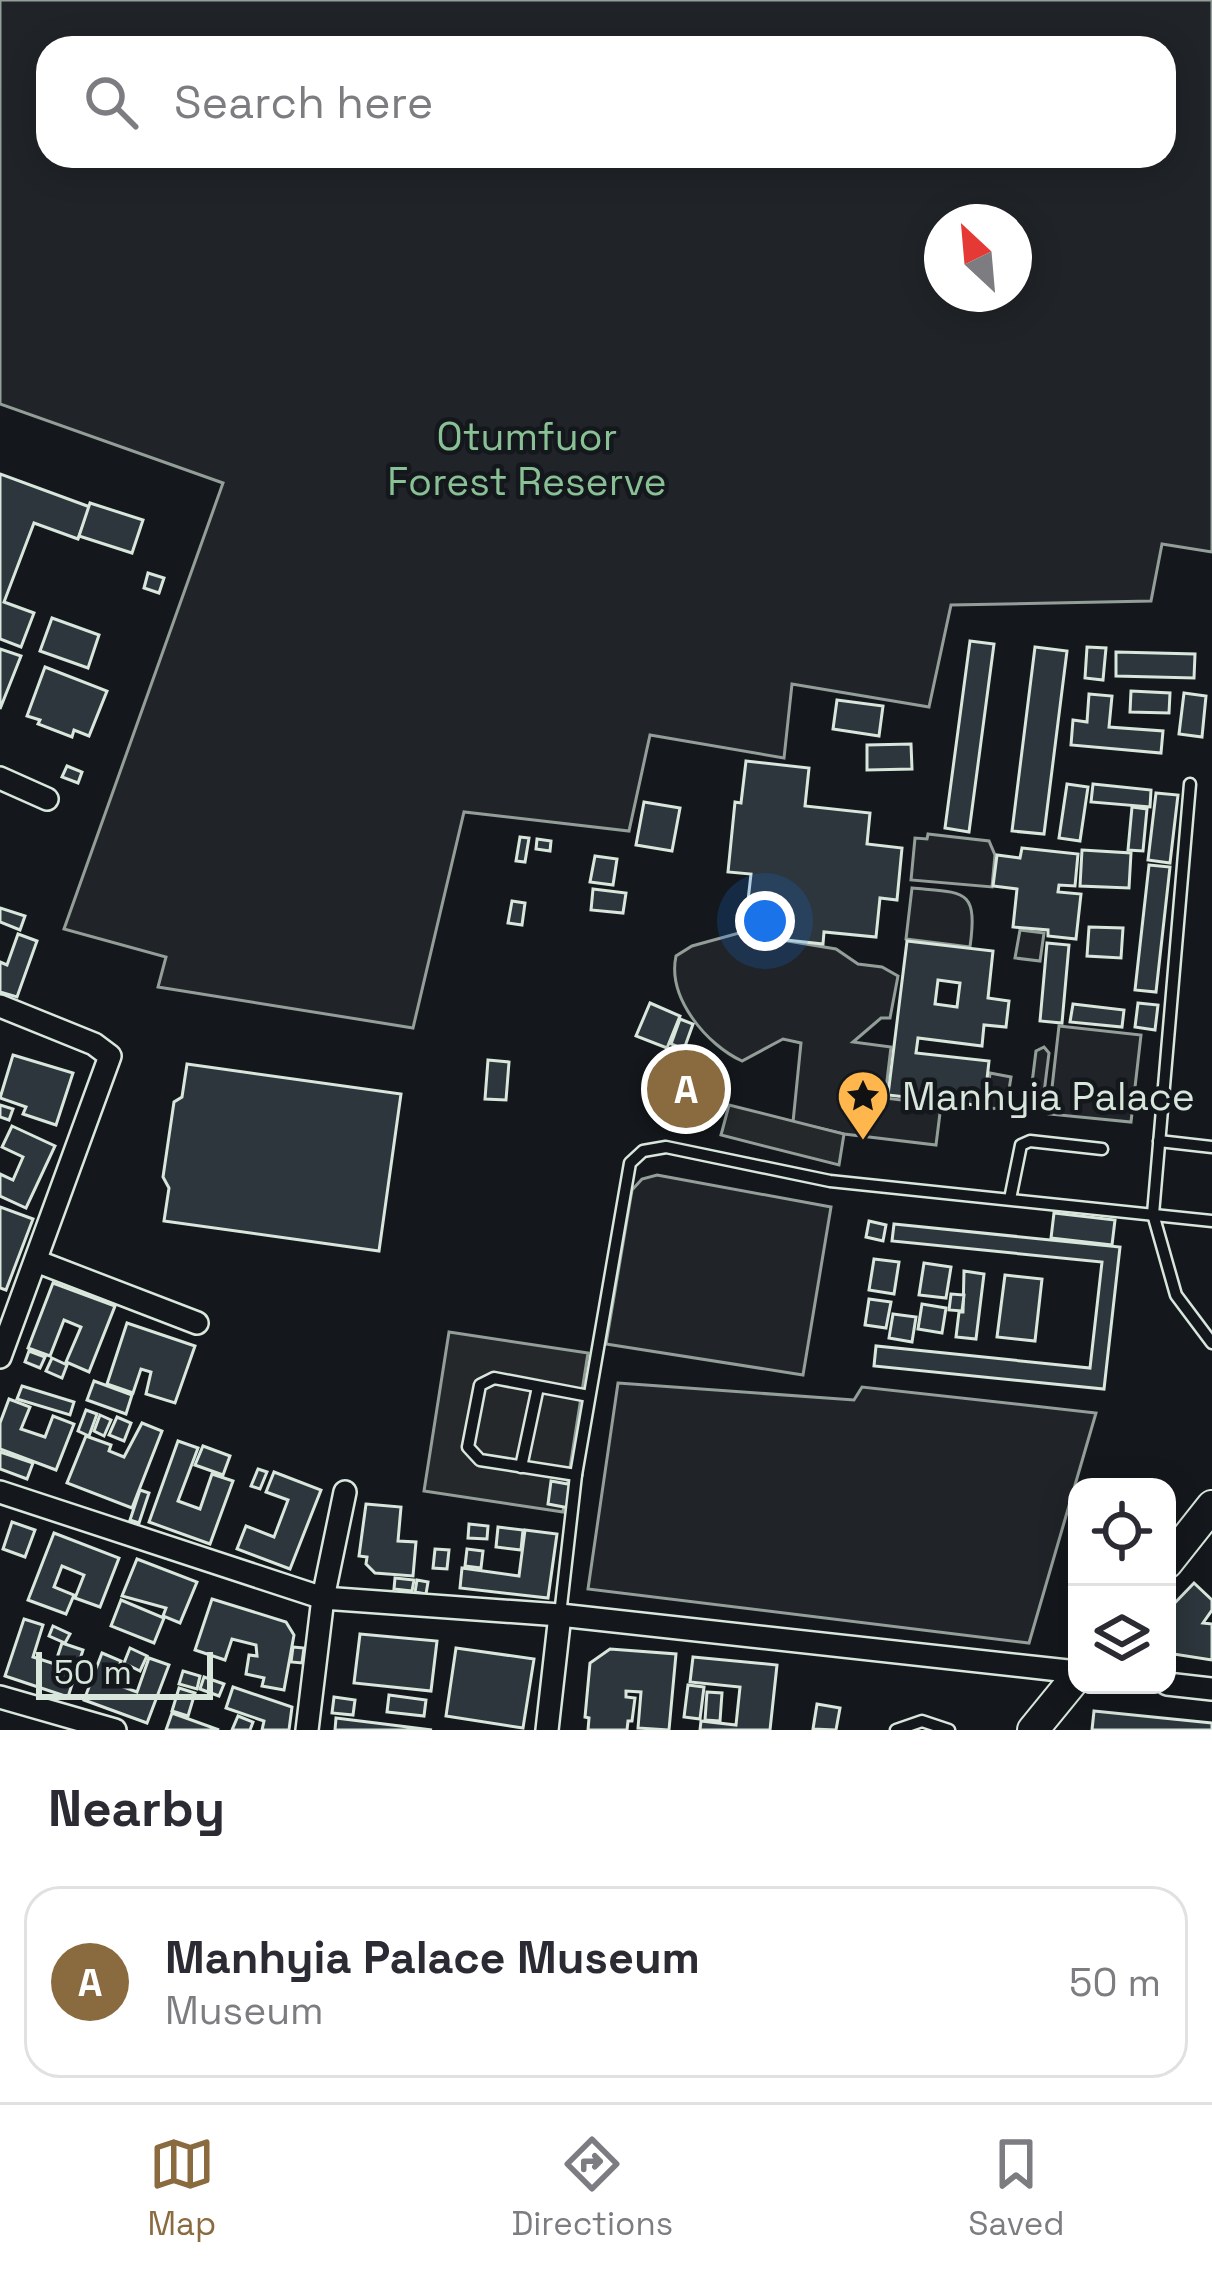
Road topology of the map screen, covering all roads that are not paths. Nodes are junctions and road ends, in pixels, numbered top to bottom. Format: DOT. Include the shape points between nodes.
graph roads {
  1 [pos="0,778"];
  2 [pos="1190,784"];
  3 [pos="47,800"];
  4 [pos="0,1006"];
  5 [pos="1159,1141"];
  6 [pos="1212,1148"];
  7 [pos="1102,1149"];
  8 [pos="1010,1199"];
  9 [pos="1153,1214"];
  10 [pos="1212,1221"];
  11 [pos="36,1261"];
  12 [pos="197,1323"];
  13 [pos="1212,1343"];
  14 [pos="0,1357"];
  15 [pos="538,1387"];
  16 [pos="589,1396"];
  17 [pos="521,1467"];
  18 [pos="576,1475"];
  19 [pos="0,1492"];
  20 [pos="345,1492"];
  21 [pos="1212,1506"];
  22 [pos="1176,1552"];
  23 [pos="323,1598"];
  24 [pos="560,1615"];
  25 [pos="1068,1673"];
  26 [pos="1176,1685"];
  27 [pos="1068,1686"];
  28 [pos="1212,1689"];
  29 [pos="0,1697"];
  30 [pos="115,1730"];
  31 [pos="307,1730"];
  32 [pos="547,1730"];
  33 [pos="896,1730"];
  34 [pos="949,1730"];
  35 [pos="1034,1730"];
  1 -- 3 [label="street"];
  2 -- 5 [label="lane"];
  4 -- 11 [label="street" via="110,1056"];
  5 -- 6 [label="lane"];
  5 -- 9 [label="lane"];
  7 -- 8 [label="lane" via="1021,1145"];
  8 -- 9 [label="lane"];
  8 -- 16 [label="lane" via="830,1181 666,1147 643,1151 630,1162"];
  9 -- 10 [label="lane"];
  9 -- 13 [label="lane" via="1176,1294"];
  11 -- 12 [label="street"];
  11 -- 14 [label="street"];
  15 -- 16 [label="lane"];
  15 -- 17 [label="lane"];
  15 -- 17 [label="lane" via="494,1378 480,1385 468,1447 480,1460"];
  16 -- 18 [label="lane"];
  17 -- 18 [label="lane"];
  18 -- 24 [label="lane"];
  19 -- 23 [label="street"];
  20 -- 23 [label="street"];
  21 -- 22 [label="main road"];
  23 -- 24 [label="street"];
  23 -- 31 [label="street"];
  24 -- 25 [label="street"];
  24 -- 32 [label="street"];
  26 -- 28 [label="street"];
  27 -- 35 [label="main road"];
  29 -- 30 [label="street"];
  33 -- 34 [label="lane" via="922,1721"];
}
